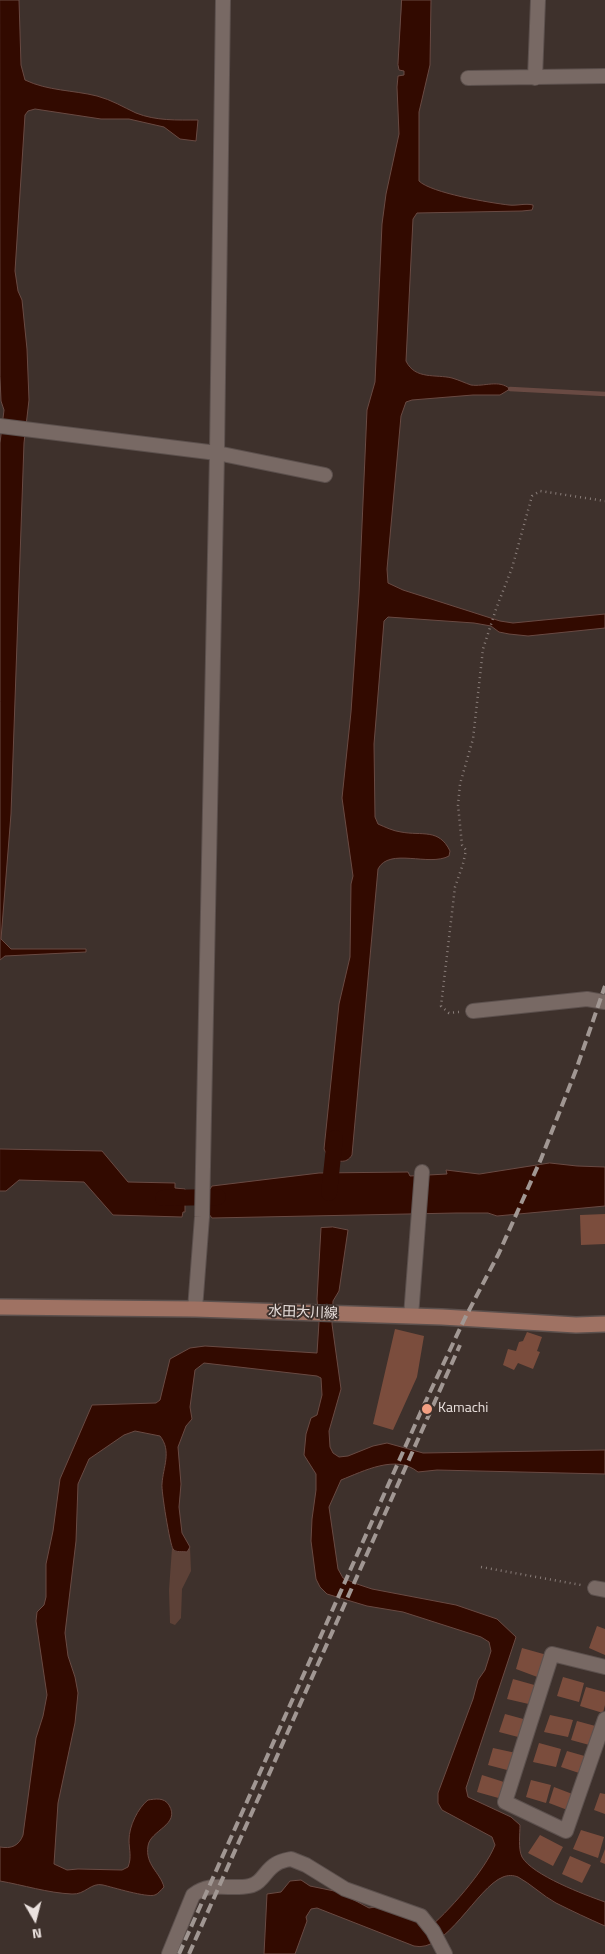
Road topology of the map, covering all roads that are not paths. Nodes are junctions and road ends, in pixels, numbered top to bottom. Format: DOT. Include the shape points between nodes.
graph roads {
  1 [pos="223,0"];
  2 [pos="538,0"];
  3 [pos="605,76"];
  4 [pos="468,78"];
  5 [pos="535,78"];
  6 [pos="0,426"];
  7 [pos="216,453"];
  8 [pos="325,475"];
  9 [pos="605,1002"];
  10 [pos="473,1011"];
  11 [pos="422,1172"];
  12 [pos="0,1307"];
  13 [pos="195,1309"];
  14 [pos="412,1316"];
  15 [pos="605,1324"];
  16 [pos="605,1667"];
  17 [pos="605,1719"];
  18 [pos="169,1954"];
  19 [pos="444,1954"];
  1 -- 7 [label="street"];
  2 -- 5 [label="street"];
  3 -- 5 [label="street"];
  4 -- 5 [label="street"];
  6 -- 7 [label="street"];
  7 -- 8 [label="street"];
  7 -- 13 [label="street" via="202,1217"];
  9 -- 10 [label="street" via="587,999"];
  11 -- 14 [label="street"];
  12 -- 13 [label="main road, 水田大川線"];
  13 -- 14 [label="main road, 水田大川線"];
  14 -- 15 [label="main road, 水田大川線"];
  16 -- 17 [label="street" via="552,1654 505,1802 566,1831"];
  18 -- 19 [label="street" via="192,1895 209,1886 249,1886 260,1882 276,1863 291,1859 345,1889 422,1916"];
}
